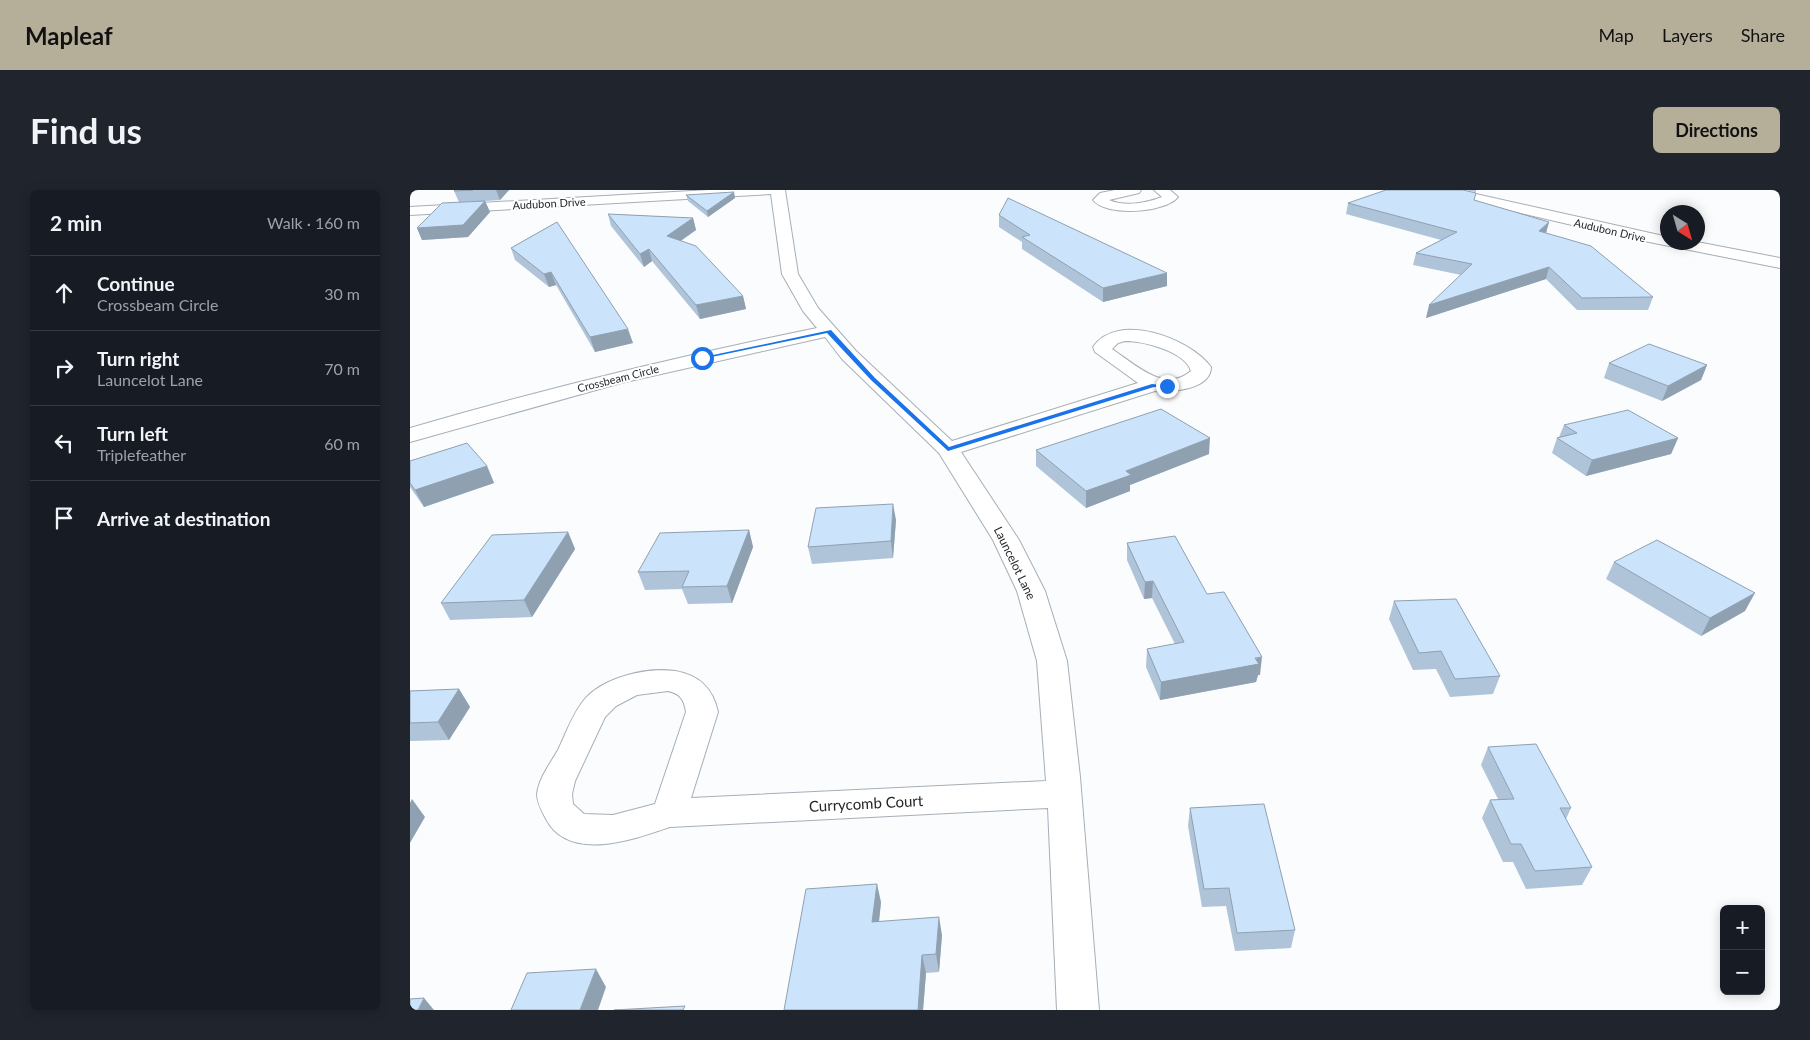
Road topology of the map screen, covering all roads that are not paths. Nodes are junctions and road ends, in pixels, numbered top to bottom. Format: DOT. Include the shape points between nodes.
graph roads {
  1 [pos="777,190"];
  2 [pos="1134,190"];
  3 [pos="1161,190"];
  4 [pos="1441,190"];
  5 [pos="595,195"];
  6 [pos="410,211"];
  7 [pos="1780,263"];
  8 [pos="829,331"];
  9 [pos="1154,385"];
  10 [pos="410,435"];
  11 [pos="948,449"];
  12 [pos="1064,794"];
  13 [pos="668,813"];
  14 [pos="1078,1010"];
  1 -- 5 [label="street, Audubon Drive"];
  1 -- 8 [label="street, Launcelot Lane" via="790,274 812,311"];
  2 -- 3 [label="street" via="1100,200 1109,205 1131,207 1171,197"];
  4 -- 7 [label="street, Audubon Drive" via="1628,234"];
  5 -- 6 [label="street, Audubon Drive"];
  8 -- 10 [label="street, Crossbeam Circle" via="629,375"];
  8 -- 11 [label="street, Launcelot Lane" via="873,379"];
  9 -- 11 [label="street"];
  11 -- 12 [label="street, Launcelot Lane" via="1006,540 1031,591 1052,661"];
  12 -- 13 [label="street, Currycomb Court"];
  12 -- 14 [label="street, Launcelot Lane"];
  13 -- 13 [label="street, Currycomb Court" via="612,829 589,830 566,822 556,808 554,791 591,712 604,698 625,688 654,681 672,681 689,687 698,697 702,712"];
}
